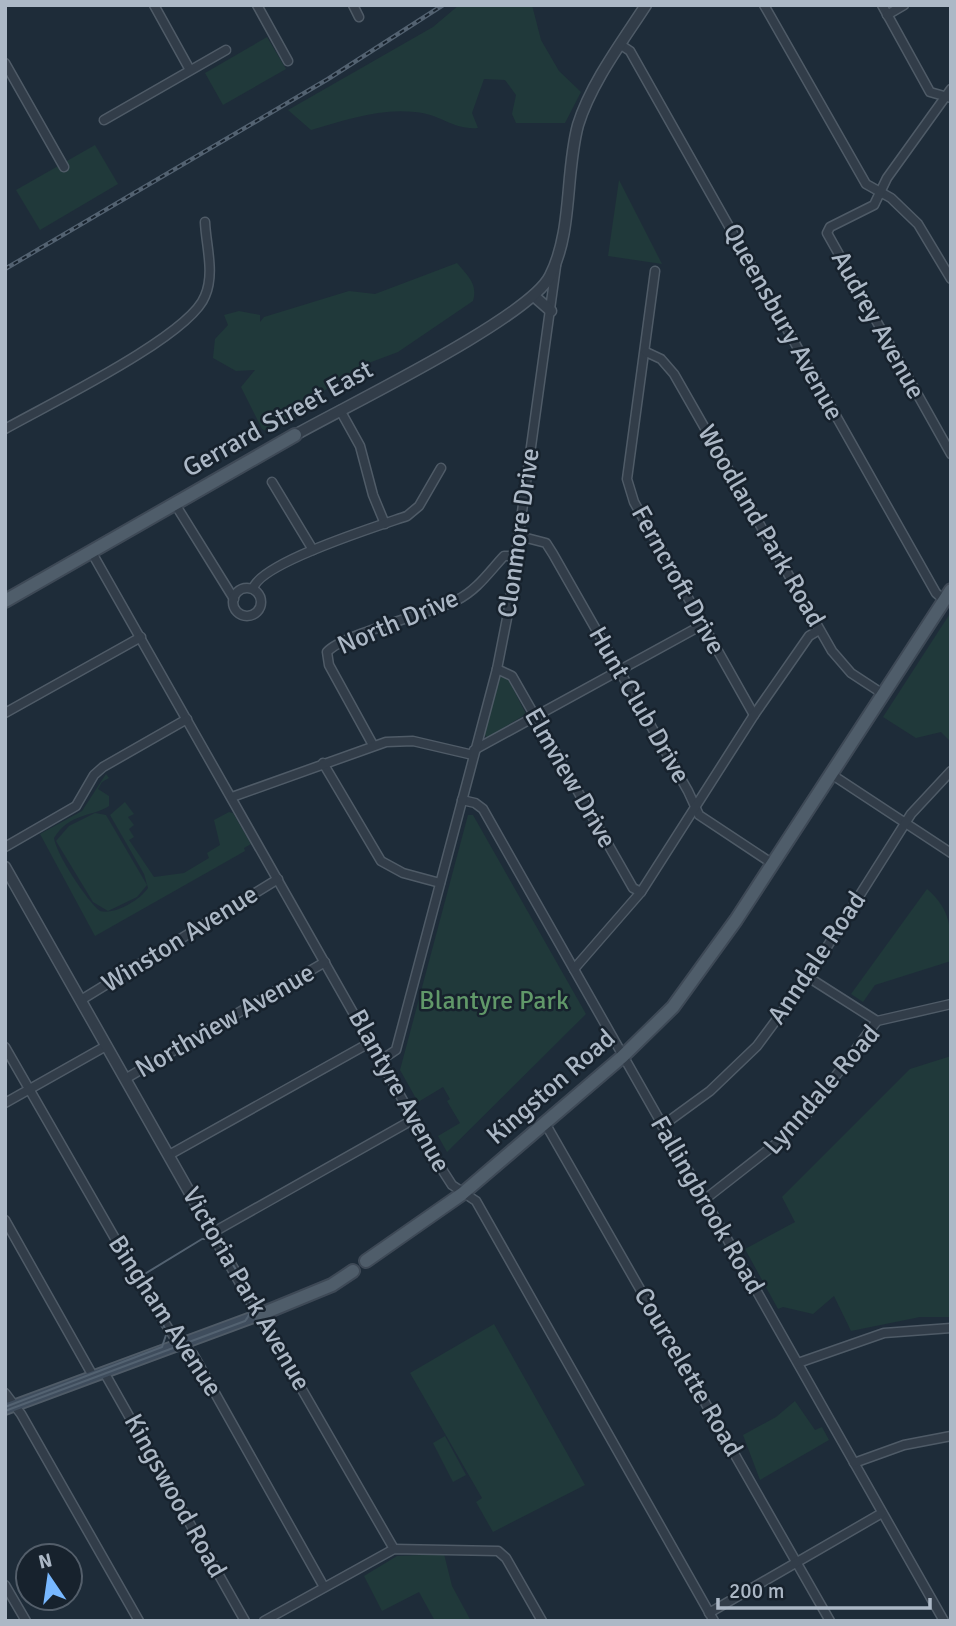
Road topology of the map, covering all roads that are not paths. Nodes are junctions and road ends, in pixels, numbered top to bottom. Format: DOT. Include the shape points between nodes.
graph roads {
  1 [pos="154,5"];
  2 [pos="257,5"];
  3 [pos="353,5"];
  4 [pos="646,5"];
  5 [pos="764,5"];
  6 [pos="882,5"];
  7 [pos="904,5"];
  8 [pos="887,15"];
  9 [pos="359,18"];
  10 [pos="621,45"];
  11 [pos="226,50"];
  12 [pos="288,61"];
  13 [pos="5,63"];
  14 [pos="190,70"];
  15 [pos="951,89"];
  16 [pos="947,97"];
  17 [pos="104,120"];
  18 [pos="64,167"];
  19 [pos="880,191"];
  20 [pos="205,222"];
  21 [pos="557,260"];
  22 [pos="655,271"];
  23 [pos="951,279"];
  24 [pos="535,297"];
  25 [pos="551,312"];
  26 [pos="646,352"];
  27 [pos="340,410"];
  28 [pos="5,429"];
  29 [pos="295,435"];
  30 [pos="951,454"];
  31 [pos="441,468"];
  32 [pos="272,482"];
  33 [pos="175,504"];
  34 [pos="385,524"];
  35 [pos="519,536"];
  36 [pos="313,550"];
  37 [pos="92,553"];
  38 [pos="517,556"];
  39 [pos="253,589"];
  40 [pos="947,595"];
  41 [pos="234,599"];
  42 [pos="5,601"];
  43 [pos="702,625"];
  44 [pos="820,629"];
  45 [pos="141,638"];
  46 [pos="497,669"];
  47 [pos="619,669"];
  48 [pos="883,694"];
  49 [pos="5,713"];
  50 [pos="754,715"];
  51 [pos="536,718"];
  52 [pos="187,719"];
  53 [pos="373,745"];
  54 [pos="474,752"];
  55 [pos="323,763"];
  56 [pos="951,771"];
  57 [pos="831,774"];
  58 [pos="232,797"];
  59 [pos="461,800"];
  60 [pos="695,808"];
  61 [pos="906,822"];
  62 [pos="5,847"];
  63 [pos="951,853"];
  64 [pos="773,864"];
  65 [pos="5,867"];
  66 [pos="278,879"];
  67 [pos="440,883"];
  68 [pos="641,892"];
  69 [pos="325,962"];
  70 [pos="574,969"];
  71 [pos="808,977"];
  72 [pos="80,1000"];
  73 [pos="951,1004"];
  74 [pos="877,1021"];
  75 [pos="371,1042"];
  76 [pos="106,1046"];
  77 [pos="5,1047"];
  78 [pos="622,1056"];
  79 [pos="381,1060"];
  80 [pos="125,1079"];
  81 [pos="29,1089"];
  82 [pos="5,1103"];
  83 [pos="414,1119"];
  84 [pos="545,1123"];
  85 [pos="662,1126"];
  86 [pos="169,1155"];
  87 [pos="462,1194"];
  88 [pos="704,1200"];
  89 [pos="5,1220"];
  90 [pos="212,1233"];
  91 [pos="366,1261"];
  92 [pos="353,1271"];
  93 [pos="259,1315"];
  94 [pos="951,1328"];
  95 [pos="180,1344"];
  96 [pos="798,1363"];
  97 [pos="99,1374"];
  98 [pos="5,1393"];
  99 [pos="10,1407"];
  100 [pos="951,1436"];
  101 [pos="854,1463"];
  102 [pos="882,1513"];
  103 [pos="394,1549"];
  104 [pos="796,1563"];
  105 [pos="5,1585"];
  106 [pos="324,1587"];
  107 [pos="712,1617"];
  108 [pos="26,1621"];
  109 [pos="139,1621"];
  110 [pos="245,1621"];
  111 [pos="264,1621"];
  112 [pos="542,1621"];
  113 [pos="830,1621"];
  114 [pos="944,1621"];
  1 -- 14 [label="street"];
  2 -- 12 [label="street"];
  3 -- 9 [label="street"];
  4 -- 10 [label="street, Clonmore Drive"];
  5 -- 19 [label="street" via="866,184"];
  6 -- 8 [label="street"];
  7 -- 8 [label="street"];
  8 -- 16 [label="street" via="930,92"];
  10 -- 21 [label="street, Clonmore Drive" via="586,104 578,128"];
  10 -- 40 [label="street, Queensbury Avenue" via="630,51 936,594"];
  11 -- 14 [label="street"];
  13 -- 18 [label="street"];
  14 -- 17 [label="street"];
  15 -- 16 [label="street"];
  16 -- 19 [label="street"];
  19 -- 23 [label="street" via="918,224"];
  19 -- 30 [label="street, Audrey Avenue" via="874,205 827,231"];
  20 -- 28 [label="street" via="210,271 205,296 193,316"];
  21 -- 24 [label="street, Gerrard Street East"];
  21 -- 25 [label="street, Clonmore Drive"];
  22 -- 26 [label="street, Ferncroft Drive"];
  24 -- 25 [label="street"];
  24 -- 27 [label="street, Gerrard Street East"];
  25 -- 35 [label="street, Clonmore Drive"];
  26 -- 43 [label="street, Ferncroft Drive" via="627,479 632,497"];
  26 -- 44 [label="street, Woodland Park Road" via="661,359 674,374"];
  27 -- 29 [label="street, Gerrard Street East"];
  27 -- 34 [label="street" via="360,446"];
  29 -- 33 [label="main road, Gerrard Street East"];
  31 -- 34 [label="street" via="419,506"];
  32 -- 36 [label="street"];
  33 -- 37 [label="main road, Gerrard Street East"];
  33 -- 41 [label="street"];
  34 -- 36 [label="street"];
  35 -- 38 [label="street, Clonmore Drive"];
  35 -- 47 [label="street, Hunt Club Drive" via="545,543"];
  36 -- 39 [label="street" via="257,578"];
  37 -- 42 [label="main road, Gerrard Street East"];
  37 -- 45 [label="street, Blantyre Avenue"];
  38 -- 46 [label="street, Clonmore Drive"];
  38 -- 53 [label="street, North Drive" via="504,556 481,584 456,601 347,640 327,652 329,665"];
  39 -- 41 [label="street" via="243,589"];
  39 -- 41 [label="street" via="261,599 254,615 241,614"];
  40 -- 48 [label="main road, Kingston Road"];
  43 -- 47 [label="street"];
  43 -- 50 [label="street, Ferncroft Drive"];
  44 -- 48 [label="street, Woodland Park Road" via="851,673"];
  44 -- 50 [label="street" via="809,636"];
  45 -- 49 [label="street"];
  45 -- 52 [label="street, Blantyre Avenue"];
  46 -- 51 [label="street, Elmview Drive" via="511,674"];
  46 -- 54 [label="street, Clonmore Drive"];
  47 -- 51 [label="street"];
  47 -- 60 [label="street, Hunt Club Drive"];
  48 -- 57 [label="main road, Kingston Road"];
  50 -- 60 [label="street"];
  51 -- 54 [label="street"];
  51 -- 68 [label="street, Elmview Drive" via="633,888"];
  52 -- 58 [label="street, Blantyre Avenue"];
  52 -- 62 [label="street" via="103,766 76,806"];
  53 -- 54 [label="street" via="410,741"];
  53 -- 55 [label="street"];
  54 -- 59 [label="street, Clonmore Drive"];
  55 -- 58 [label="street"];
  55 -- 67 [label="street" via="382,861 402,873"];
  56 -- 61 [label="street, Anndale Road"];
  57 -- 61 [label="street"];
  57 -- 64 [label="main road, Kingston Road"];
  58 -- 66 [label="street, Blantyre Avenue"];
  59 -- 67 [label="street, Clonmore Drive"];
  59 -- 70 [label="street, Fallingbrook Road" via="483,809"];
  60 -- 64 [label="street, Hunt Club Drive"];
  60 -- 68 [label="street"];
  61 -- 63 [label="street"];
  61 -- 71 [label="street, Anndale Road"];
  64 -- 78 [label="main road, Kingston Road" via="687,991"];
  65 -- 72 [label="street, Victoria Park Avenue"];
  66 -- 69 [label="street, Blantyre Avenue"];
  66 -- 72 [label="street, Winston Avenue"];
  67 -- 79 [label="street, Clonmore Drive" via="396,1050"];
  68 -- 70 [label="street"];
  69 -- 75 [label="street, Blantyre Avenue"];
  69 -- 80 [label="street, Northview Avenue"];
  70 -- 78 [label="street, Fallingbrook Road"];
  71 -- 74 [label="street"];
  71 -- 85 [label="street, Anndale Road" via="757,1046 710,1091"];
  72 -- 76 [label="street, Victoria Park Avenue"];
  73 -- 74 [label="street, Lynndale Road"];
  74 -- 88 [label="street, Lynndale Road" via="807,1114"];
  75 -- 79 [label="street, Blantyre Avenue"];
  75 -- 86 [label="street"];
  76 -- 80 [label="street, Victoria Park Avenue"];
  76 -- 81 [label="street"];
  77 -- 81 [label="street, Bingham Avenue"];
  78 -- 84 [label="main road, Kingston Road"];
  78 -- 85 [label="street, Fallingbrook Road"];
  79 -- 83 [label="street, Blantyre Avenue"];
  80 -- 86 [label="street, Victoria Park Avenue"];
  81 -- 82 [label="street"];
  81 -- 95 [label="street, Bingham Avenue"];
  83 -- 87 [label="street, Blantyre Avenue" via="452,1185"];
  83 -- 90 [label="street"];
  84 -- 87 [label="main road, Kingston Road"];
  84 -- 104 [label="street, Courcelette Road"];
  85 -- 88 [label="street, Fallingbrook Road"];
  86 -- 90 [label="street, Victoria Park Avenue"];
  87 -- 91 [label="main road, Kingston Road"];
  87 -- 107 [label="street, Blantyre Avenue" via="475,1201"];
  88 -- 96 [label="street, Fallingbrook Road"];
  89 -- 97 [label="street, Kingswood Road"];
  90 -- 93 [label="street, Victoria Park Avenue"];
  91 -- 92 [label="main road, Kingston Road"];
  92 -- 93 [label="main road, Kingston Road" via="332,1285"];
  93 -- 95 [label="main road, Kingston Road"];
  93 -- 103 [label="street, Victoria Park Avenue"];
  94 -- 96 [label="street" via="884,1333"];
  95 -- 97 [label="main road, Kingston Road"];
  95 -- 106 [label="street, Bingham Avenue" via="193,1354"];
  96 -- 101 [label="street, Fallingbrook Road"];
  97 -- 99 [label="main road, Kingston Road"];
  97 -- 110 [label="street, Kingswood Road"];
  98 -- 99 [label="street"];
  99 -- 109 [label="street"];
  100 -- 101 [label="street" via="904,1445"];
  101 -- 102 [label="street, Fallingbrook Road"];
  102 -- 104 [label="street"];
  102 -- 114 [label="street, Fallingbrook Road"];
  103 -- 106 [label="street"];
  103 -- 112 [label="street" via="498,1551"];
  104 -- 107 [label="street"];
  104 -- 113 [label="street, Courcelette Road"];
  105 -- 108 [label="street"];
  106 -- 111 [label="street"];
}
